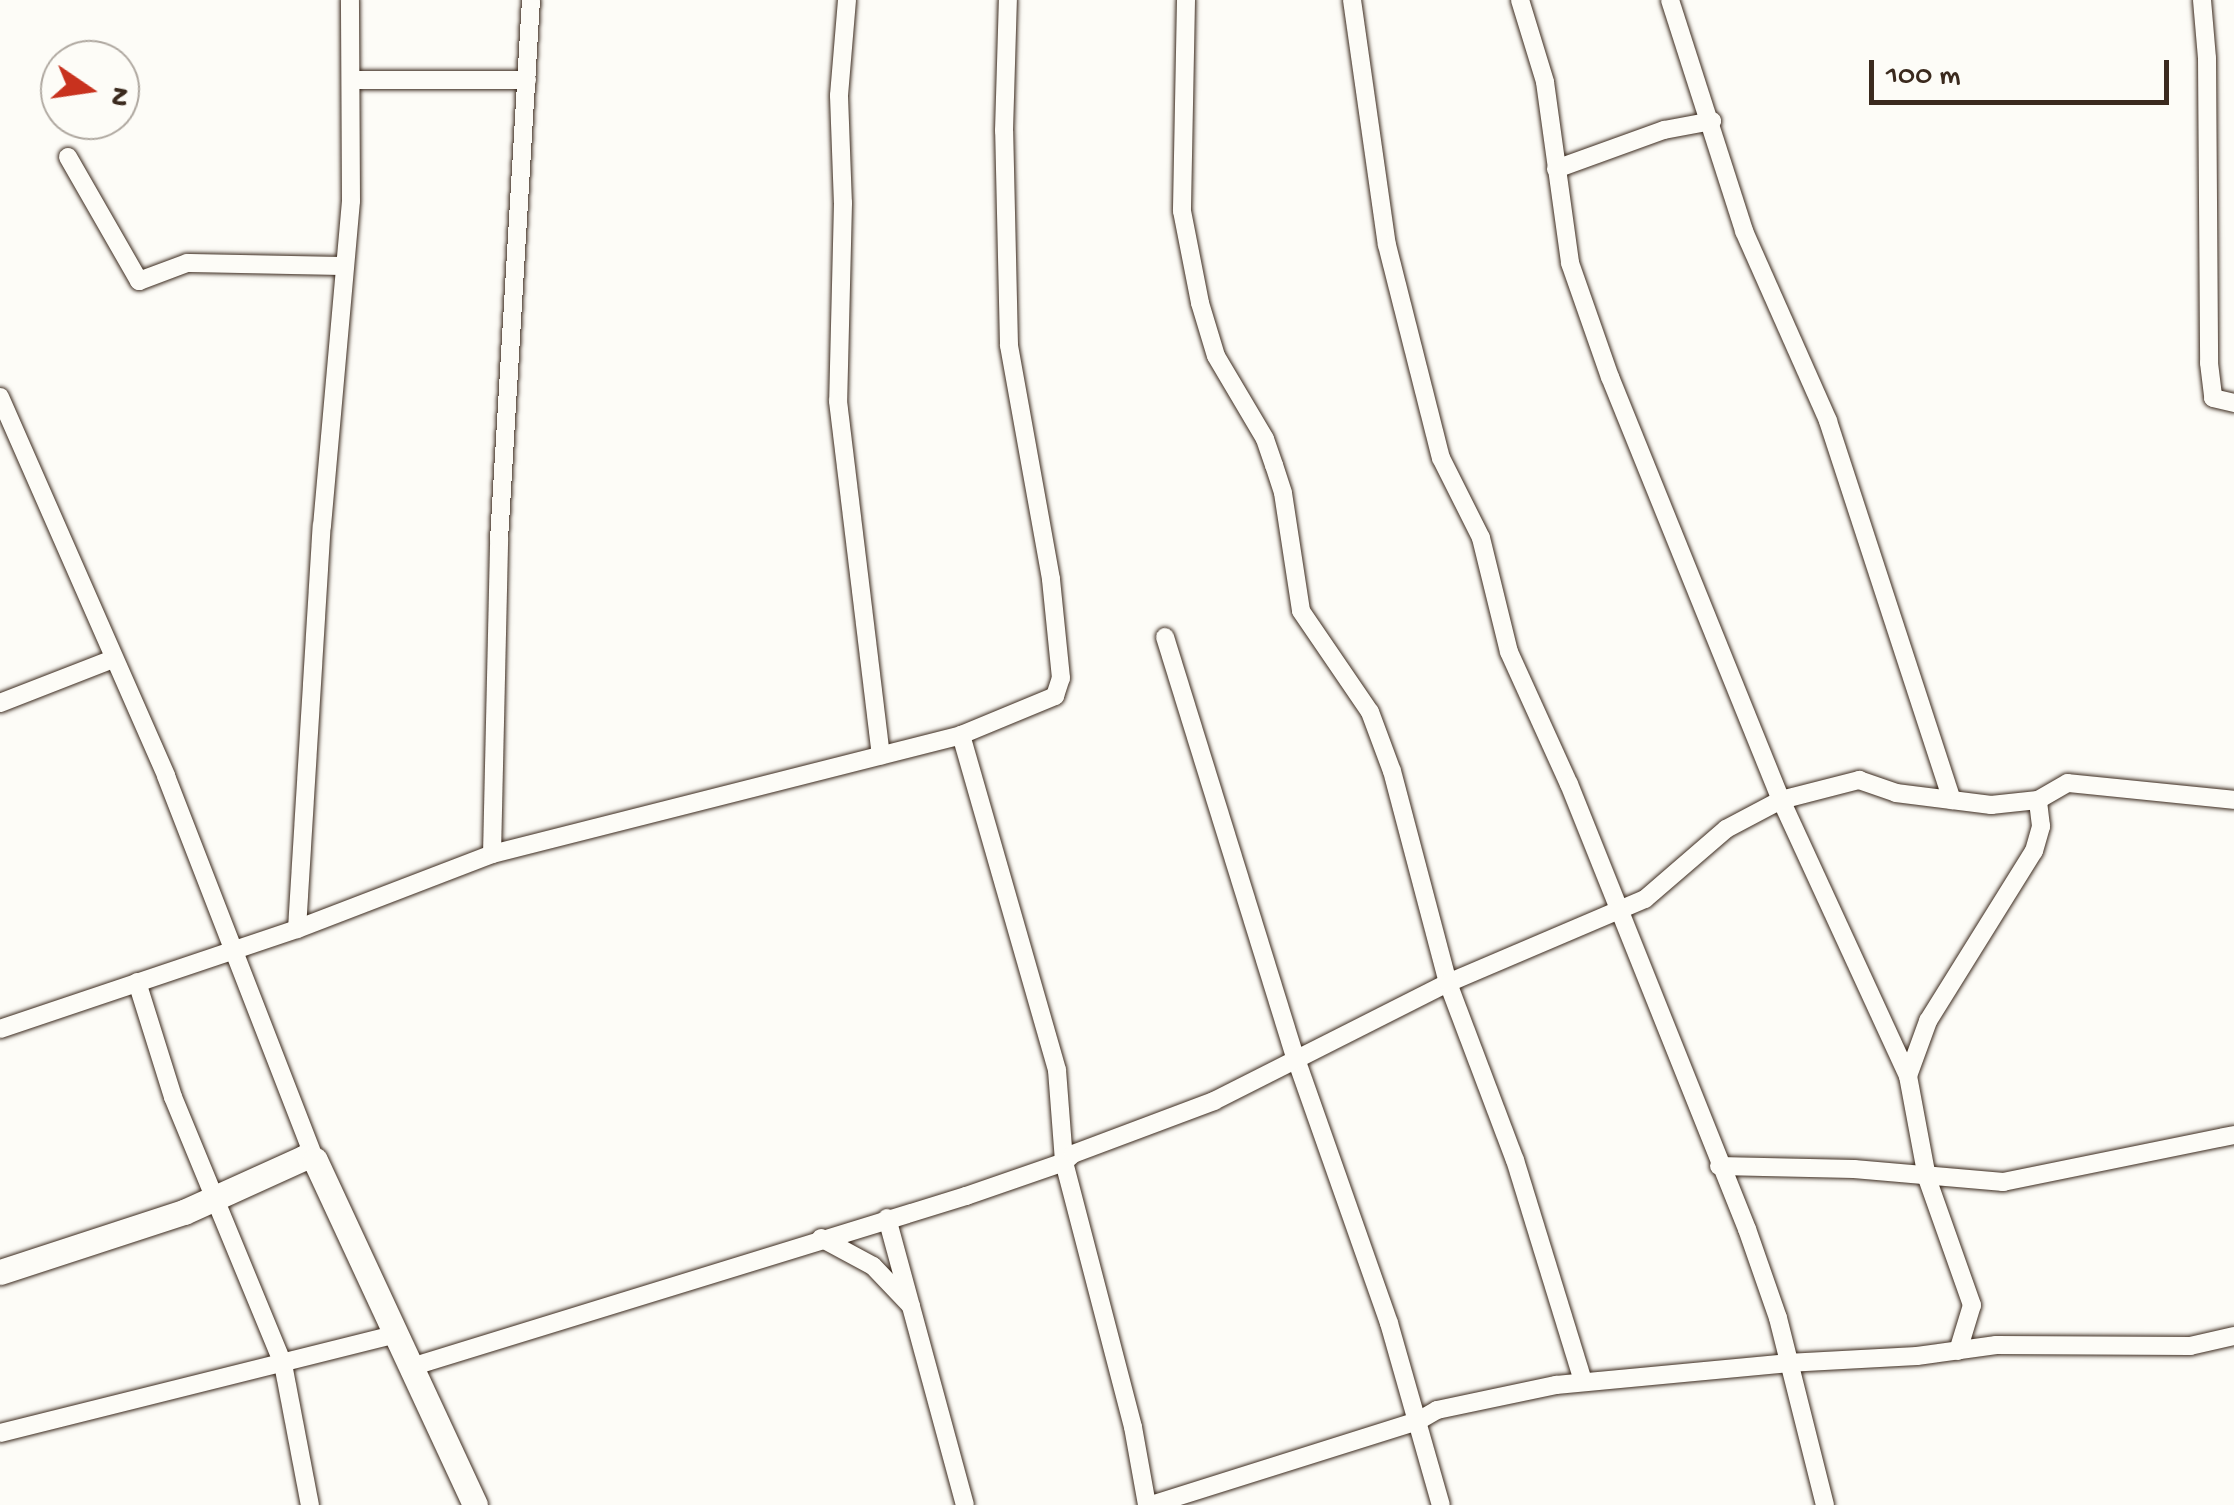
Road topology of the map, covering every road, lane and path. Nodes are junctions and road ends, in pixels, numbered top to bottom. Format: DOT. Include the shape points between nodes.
graph roads {
  1 [pos="350,0"];
  2 [pos="531,0"];
  3 [pos="847,0"];
  4 [pos="1008,0"];
  5 [pos="1186,0"];
  6 [pos="1352,0"];
  7 [pos="1520,0"];
  8 [pos="1670,0"];
  9 [pos="2202,0"];
  10 [pos="351,80"];
  11 [pos="527,80"];
  12 [pos="1712,121"];
  13 [pos="68,157"];
  14 [pos="1556,169"];
  15 [pos="344,266"];
  16 [pos="0,397"];
  17 [pos="2234,403"];
  18 [pos="1165,637"];
  19 [pos="113,658"];
  20 [pos="0,703"];
  21 [pos="961,736"];
  22 [pos="881,755"];
  23 [pos="1781,800"];
  24 [pos="1952,800"];
  25 [pos="2038,800"];
  26 [pos="2234,800"];
  27 [pos="492,854"];
  28 [pos="1618,913"];
  29 [pos="297,929"];
  30 [pos="230,950"];
  31 [pos="138,982"];
  32 [pos="1448,983"];
  33 [pos="0,1029"];
  34 [pos="1295,1056"];
  35 [pos="1908,1076"];
  36 [pos="2234,1135"];
  37 [pos="315,1160"];
  38 [pos="1064,1162"];
  39 [pos="1720,1166"];
  40 [pos="1927,1178"];
  41 [pos="217,1197"];
  42 [pos="887,1218"];
  43 [pos="820,1238"];
  44 [pos="0,1272"];
  45 [pos="916,1311"];
  46 [pos="398,1334"];
  47 [pos="2234,1336"];
  48 [pos="1958,1351"];
  49 [pos="1787,1363"];
  50 [pos="283,1364"];
  51 [pos="411,1367"];
  52 [pos="1583,1381"];
  53 [pos="1418,1421"];
  54 [pos="0,1434"];
  55 [pos="310,1505"];
  56 [pos="475,1505"];
  57 [pos="965,1505"];
  58 [pos="1149,1505"];
  59 [pos="1441,1505"];
  60 [pos="1824,1505"];
  1 -- 10 [label="street"];
  2 -- 11 [label="street"];
  3 -- 22 [label="street" via="838,96 838,401"];
  4 -- 21 [label="street" via="1009,346 1062,678 1055,696"];
  5 -- 32 [label="street" via="1182,211 1200,303 1216,356 1274,465 1301,611 1370,712 1392,771"];
  6 -- 28 [label="street" via="1387,245 1423,400 1441,458 1488,557 1509,652 1570,784"];
  7 -- 14 [label="street" via="1546,82"];
  8 -- 12 [label="street"];
  9 -- 17 [label="street" via="2209,362 2213,398"];
  10 -- 11 [label="street"];
  10 -- 15 [label="street"];
  11 -- 27 [label="street" via="499,540"];
  12 -- 14 [label="street" via="1664,130"];
  12 -- 24 [label="street" via="1744,231 1828,421"];
  13 -- 15 [label="street" via="138,281 187,263"];
  14 -- 23 [label="street" via="1577,285"];
  15 -- 29 [label="street"];
  16 -- 19 [label="street"];
  18 -- 34 [label="street"];
  19 -- 20 [label="street"];
  19 -- 30 [label="street" via="166,776"];
  21 -- 22 [label="street"];
  21 -- 38 [label="street" via="1057,1070"];
  22 -- 27 [label="street"];
  23 -- 24 [label="street" via="1860,780 1896,794"];
  23 -- 28 [label="street" via="1726,829 1667,882"];
  23 -- 35 [label="street"];
  24 -- 25 [label="street"];
  25 -- 26 [label="street" via="2068,782"];
  25 -- 35 [label="street" via="2041,826 2034,851 1928,1021"];
  27 -- 29 [label="street"];
  28 -- 32 [label="street"];
  28 -- 39 [label="street"];
  29 -- 30 [label="street"];
  30 -- 31 [label="street"];
  30 -- 37 [label="street"];
  31 -- 33 [label="street"];
  31 -- 41 [label="street" via="174,1097"];
  32 -- 34 [label="street"];
  32 -- 52 [label="street" via="1515,1160"];
  34 -- 38 [label="street" via="1214,1101"];
  34 -- 53 [label="street"];
  35 -- 40 [label="street"];
  36 -- 40 [label="street" via="2003,1182"];
  37 -- 41 [label="street" via="306,1157"];
  37 -- 46 [label="street"];
  38 -- 42 [label="street"];
  38 -- 58 [label="street"];
  39 -- 40 [label="street"];
  39 -- 49 [label="street" via="1771,1294"];
  40 -- 48 [label="street" via="1972,1305"];
  41 -- 44 [label="street"];
  41 -- 50 [label="street"];
  42 -- 43 [label="street"];
  42 -- 45 [label="street"];
  43 -- 45 [label="street" via="873,1266"];
  43 -- 51 [label="street"];
  45 -- 57 [label="street"];
  46 -- 50 [label="street"];
  46 -- 51 [label="street"];
  47 -- 48 [label="street" via="2190,1346 2024,1344"];
  48 -- 49 [label="street"];
  49 -- 52 [label="street"];
  49 -- 60 [label="street"];
  50 -- 54 [label="street"];
  50 -- 55 [label="street"];
  51 -- 56 [label="street"];
  52 -- 53 [label="street" via="1469,1401"];
  53 -- 58 [label="street"];
  53 -- 59 [label="street"];
}
